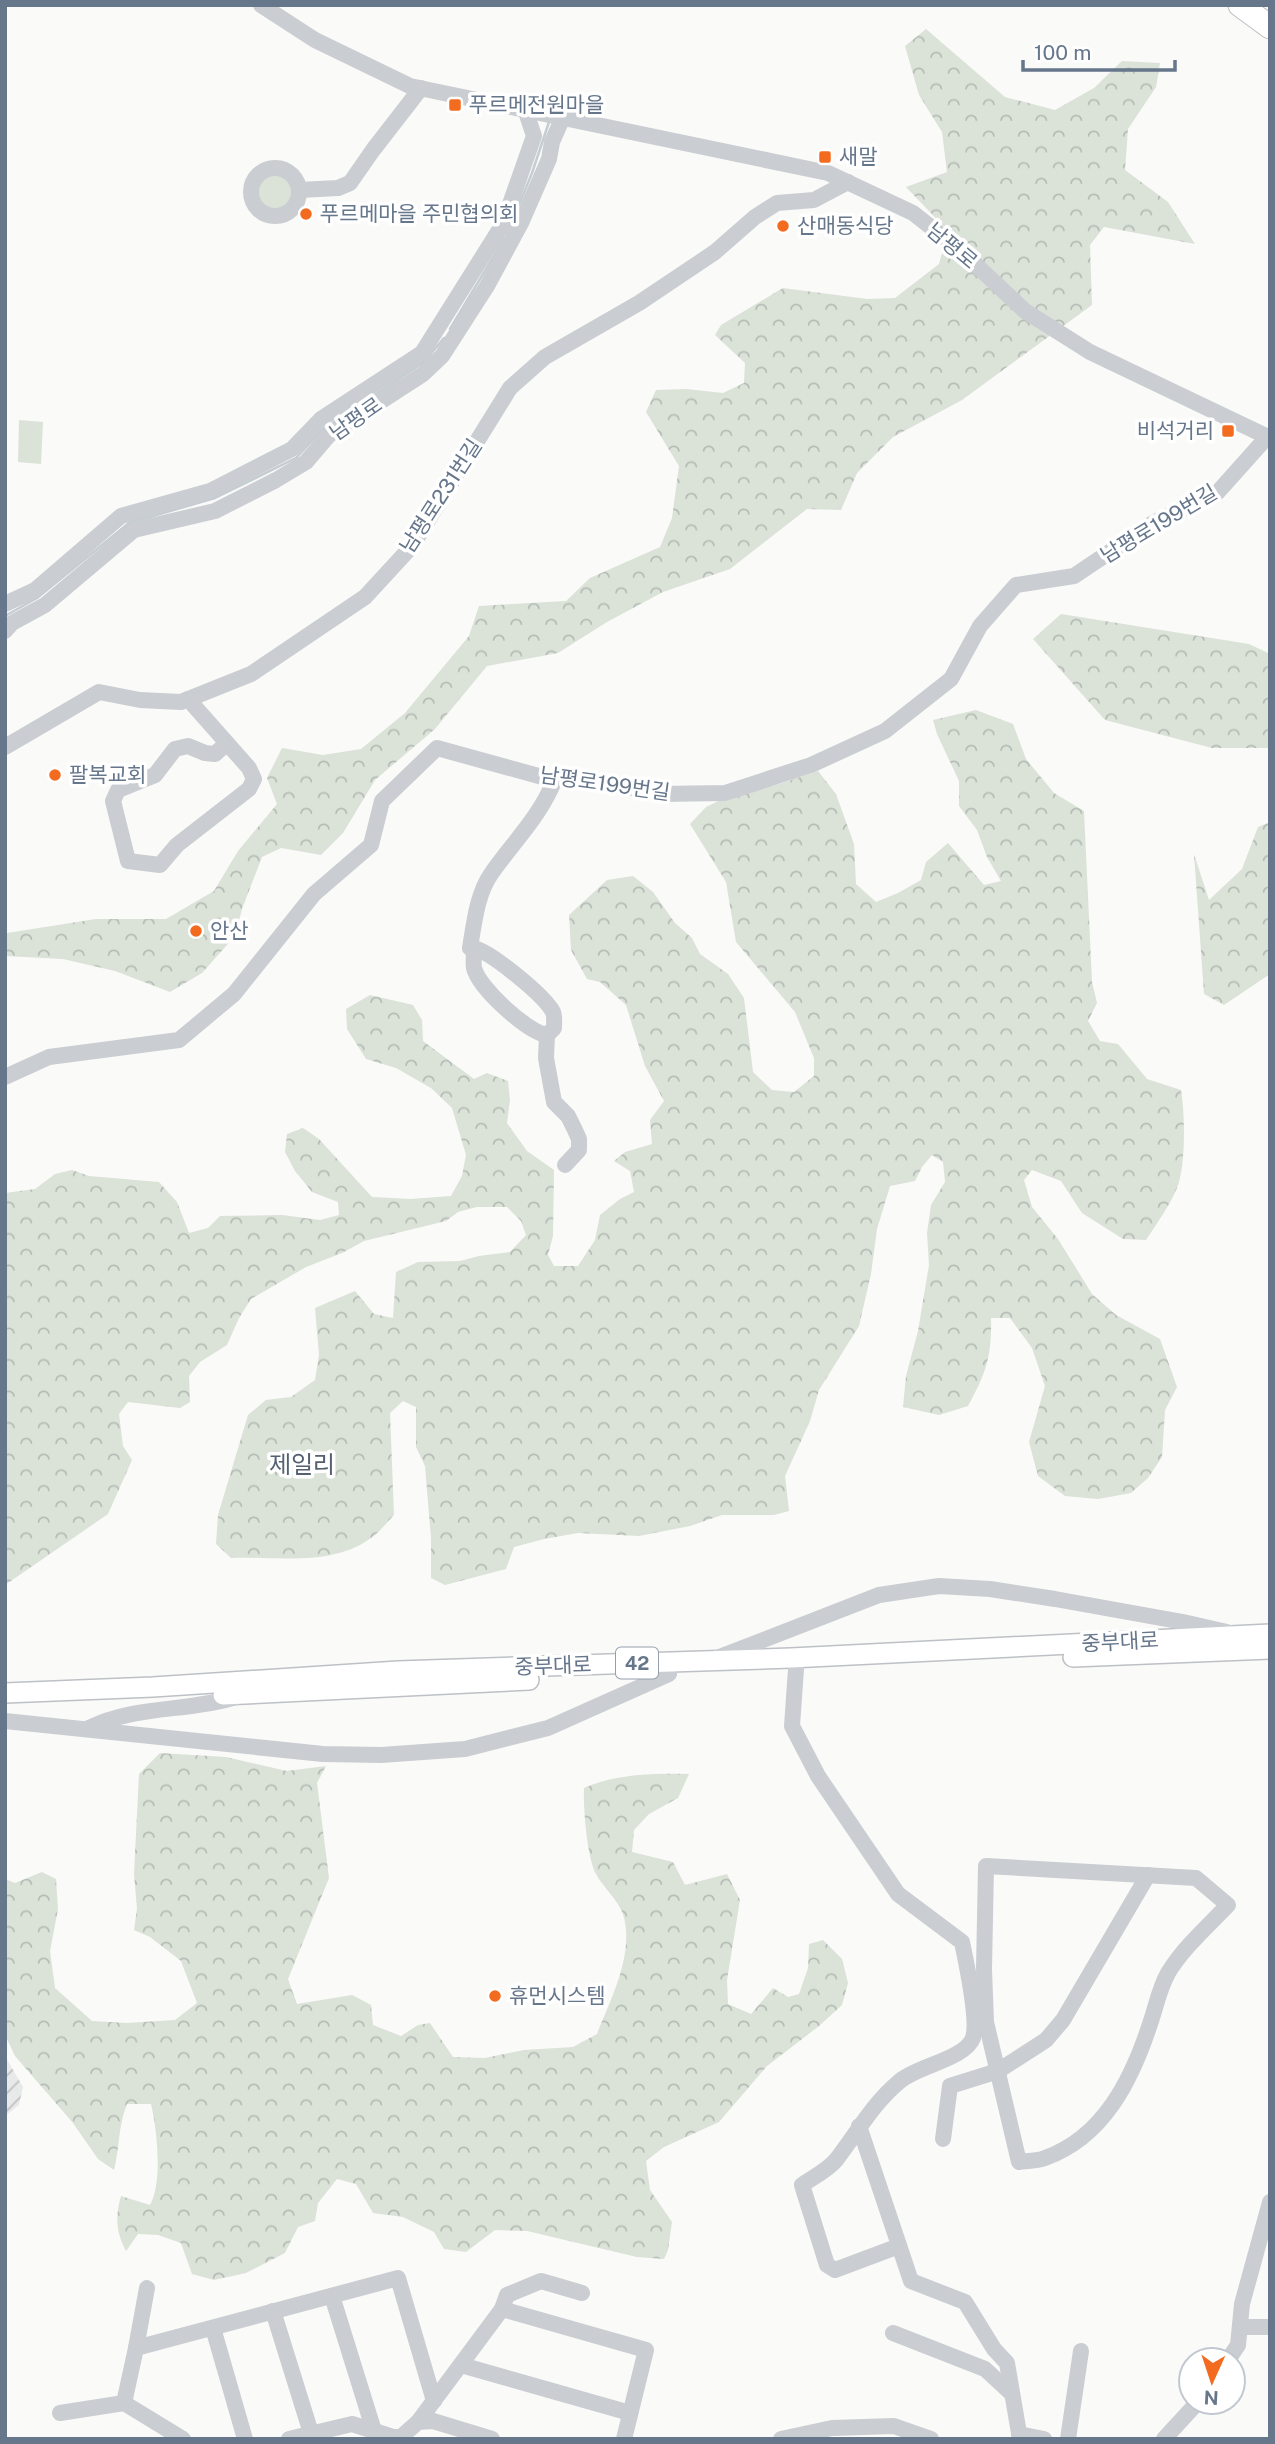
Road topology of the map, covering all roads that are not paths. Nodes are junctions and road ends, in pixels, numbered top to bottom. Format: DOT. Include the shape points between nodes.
graph roads {
  1 [pos="261,5"];
  2 [pos="1240,5"];
  3 [pos="1256,5"];
  4 [pos="1270,15"];
  5 [pos="1270,27"];
  6 [pos="421,88"];
  7 [pos="525,110"];
  8 [pos="563,117"];
  9 [pos="848,182"];
  10 [pos="299,190"];
  11 [pos="1268,438"];
  12 [pos="5,604"];
  13 [pos="5,631"];
  14 [pos="188,699"];
  15 [pos="227,743"];
  16 [pos="5,747"];
  17 [pos="555,779"];
  18 [pos="474,951"];
  19 [pos="547,1035"];
  20 [pos="5,1077"];
  21 [pos="565,1165"];
  22 [pos="1270,1634"];
  23 [pos="1240,1636"];
  24 [pos="1270,1649"];
  25 [pos="712,1660"];
  26 [pos="796,1668"];
  27 [pos="669,1674"];
  28 [pos="5,1693"];
  29 [pos="243,1694"];
  30 [pos="5,1706"];
  31 [pos="5,1721"];
  32 [pos="89,1728"];
  33 [pos="1148,1875"];
  34 [pos="976,1970"];
  35 [pos="998,2071"];
  36 [pos="859,2126"];
  37 [pos="943,2139"];
  38 [pos="1270,2202"];
  39 [pos="899,2246"];
  40 [pos="147,2288"];
  41 [pos="582,2293"];
  42 [pos="332,2296"];
  43 [pos="502,2309"];
  44 [pos="273,2311"];
  45 [pos="1240,2327"];
  46 [pos="1270,2327"];
  47 [pos="213,2328"];
  48 [pos="893,2333"];
  49 [pos="1237,2346"];
  50 [pos="136,2348"];
  51 [pos="1081,2351"];
  52 [pos="461,2365"];
  53 [pos="1012,2394"];
  54 [pos="434,2401"];
  55 [pos="124,2403"];
  56 [pos="60,2413"];
  57 [pos="630,2413"];
  58 [pos="1185,2416"];
  59 [pos="418,2422"];
  60 [pos="374,2431"];
  61 [pos="311,2433"];
  62 [pos="1020,2437"];
  63 [pos="183,2439"];
  64 [pos="245,2439"];
  65 [pos="289,2439"];
  66 [pos="492,2439"];
  67 [pos="624,2439"];
  68 [pos="781,2439"];
  69 [pos="931,2439"];
  70 [pos="1044,2439"];
  71 [pos="1068,2439"];
  72 [pos="1164,2439"];
  1 -- 6 [label="street, 남평로" via="315,40"];
  2 -- 5 [label="highway"];
  3 -- 4 [label="highway"];
  6 -- 7 [label="street, 남평로"];
  6 -- 10 [label="street" via="350,183"];
  7 -- 8 [label="street, 남평로"];
  7 -- 12 [label="street, 남평로" via="534,136 503,224 422,353 321,419 292,449 210,491 121,516 34,590"];
  8 -- 9 [label="street, 남평로" via="828,173"];
  8 -- 13 [label="street, 남평로" via="522,223 442,356 423,374 329,435 306,462 276,480 215,511 134,530 45,605"];
  9 -- 11 [label="street, 남평로" via="913,213 1025,311 1090,352"];
  9 -- 14 [label="street, 남평로231번길" via="814,200 777,203 704,260 545,357 510,388 412,546 365,597 251,674"];
  11 -- 17 [label="street, 남평로199번길" via="1217,493 1153,523 1074,576 1016,585 980,626 951,679 885,731 811,765 725,793 660,794 590,780"];
  14 -- 15 [label="street"];
  14 -- 16 [label="street, 남평로231번길" via="139,700 99,692"];
  15 -- 15 [label="street" via="249,768 254,779 249,789 177,845 160,865 128,861 113,801 118,790 155,775 175,750 188,746 215,754"];
  17 -- 18 [label="street" via="531,823 490,876 473,926 470,948"];
  17 -- 20 [label="street, 남평로199번길" via="437,748 383,800 371,845 314,894 234,994 179,1040 49,1056"];
  18 -- 19 [label="street" via="474,968 485,988 520,1021"];
  18 -- 19 [label="street" via="483,951 500,962 541,997 554,1017 554,1028"];
  19 -- 21 [label="street" via="554,1102 568,1116 579,1139 579,1150"];
  22 -- 23 [label="main road, 중부대로 / 42"];
  23 -- 25 [label="main road, 중부대로 / 42"];
  23 -- 25 [label="street" via="1055,1599 939,1586 879,1595"];
  24 -- 26 [label="main road, 중부대로 / 42"];
  25 -- 28 [label="main road, 중부대로 / 42" via="398,1671"];
  26 -- 27 [label="main road, 중부대로 / 42"];
  26 -- 34 [label="street" via="792,1726 818,1776 898,1894 962,1942"];
  27 -- 29 [label="main road, 중부대로 / 42"];
  27 -- 32 [label="street" via="548,1728 465,1749 323,1754"];
  29 -- 30 [label="main road, 중부대로 / 42"];
  29 -- 32 [label="street" via="217,1703 107,1719"];
  31 -- 32 [label="street"];
  33 -- 34 [label="street" via="986,1867"];
  33 -- 35 [label="street" via="1063,2020 1046,2040"];
  33 -- 35 [label="street" via="1196,1878 1228,1905 1168,1973 1137,2060 1106,2116 1077,2141 1044,2158 1019,2162"];
  34 -- 35 [label="street"];
  34 -- 36 [label="street" via="973,2039 963,2050 902,2079"];
  35 -- 37 [label="street" via="950,2086"];
  36 -- 39 [label="street"];
  36 -- 39 [label="street" via="835,2162 802,2185 827,2265 835,2270"];
  38 -- 45 [label="street"];
  39 -- 53 [label="street" via="911,2281 965,2302 1007,2363"];
  40 -- 50 [label="street"];
  41 -- 43 [label="street" via="541,2281 506,2295"];
  42 -- 44 [label="street"];
  42 -- 54 [label="street" via="398,2278"];
  42 -- 60 [label="street"];
  43 -- 52 [label="street"];
  43 -- 57 [label="street" via="646,2350"];
  44 -- 47 [label="street"];
  44 -- 61 [label="street"];
  45 -- 46 [label="street"];
  45 -- 49 [label="street"];
  47 -- 50 [label="street"];
  47 -- 64 [label="street"];
  48 -- 53 [label="street" via="985,2370"];
  50 -- 55 [label="street"];
  51 -- 71 [label="street"];
  52 -- 54 [label="street"];
  52 -- 57 [label="street"];
  53 -- 62 [label="street"];
  54 -- 59 [label="street"];
  55 -- 56 [label="street"];
  55 -- 63 [label="street"];
  57 -- 67 [label="street"];
  58 -- 72 [label="street"];
  59 -- 60 [label="street" via="401,2437"];
  59 -- 66 [label="street" via="433,2421"];
  60 -- 61 [label="street" via="352,2424"];
  61 -- 65 [label="street"];
  62 -- 70 [label="street"];
  68 -- 69 [label="street" via="832,2428 894,2426"];
}
